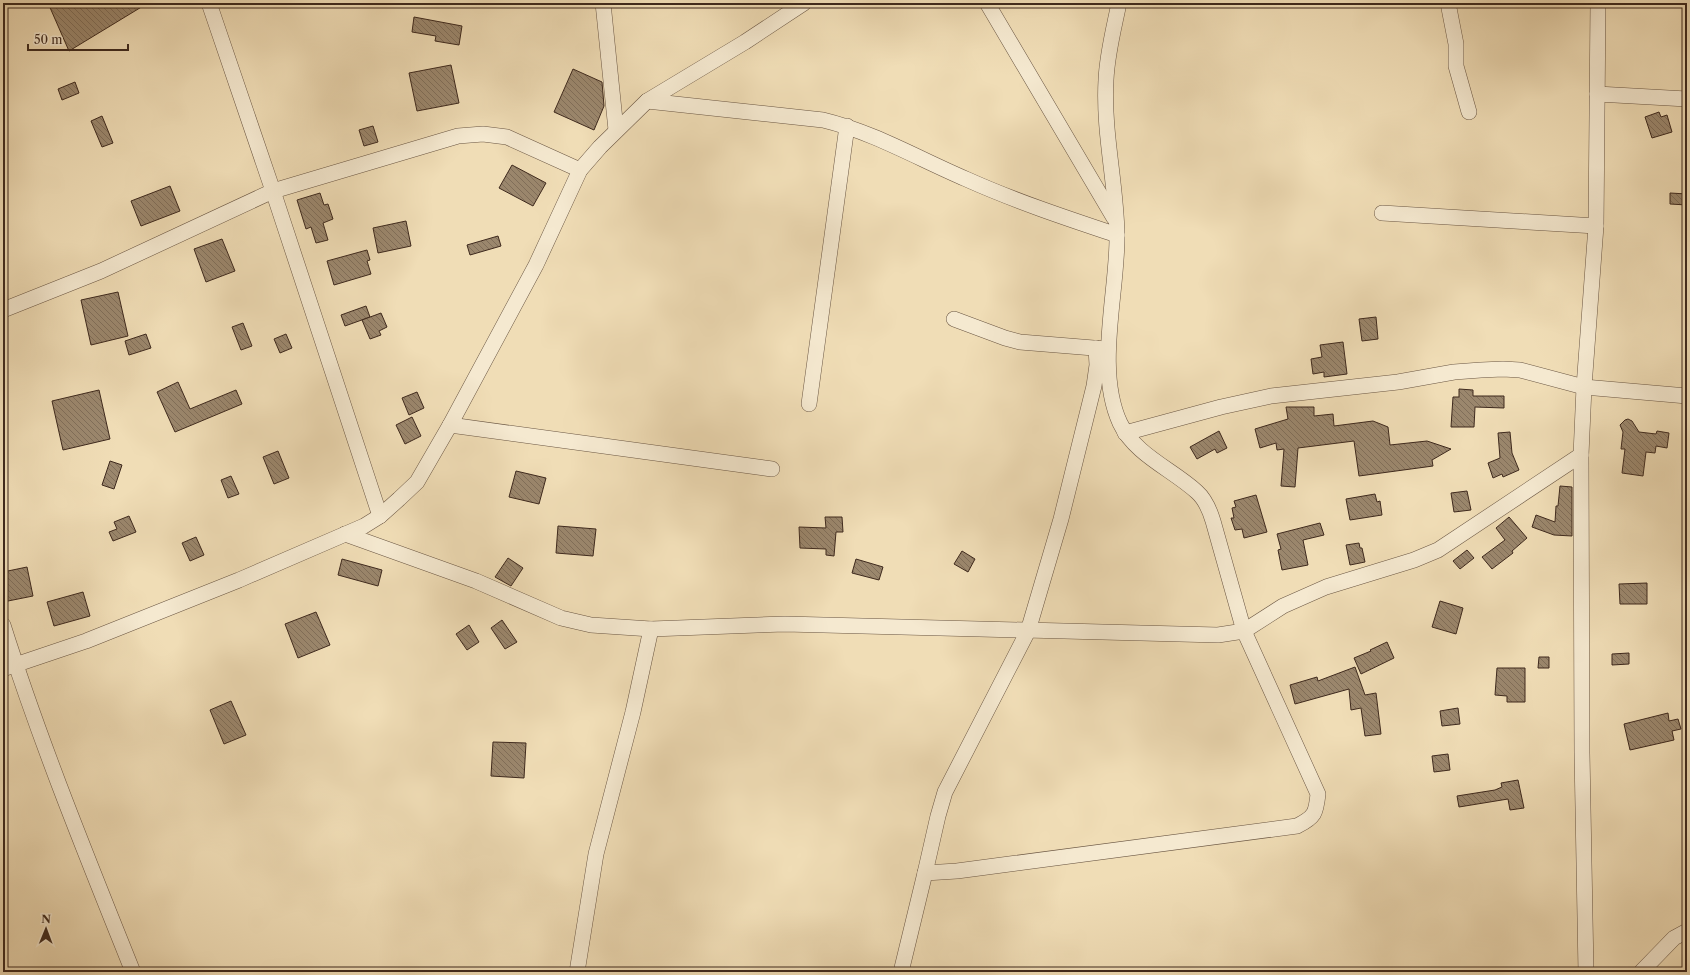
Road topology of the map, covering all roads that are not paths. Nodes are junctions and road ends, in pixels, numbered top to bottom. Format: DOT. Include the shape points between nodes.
graph roads {
  1 [pos="209,3"];
  2 [pos="603,3"];
  3 [pos="804,3"];
  4 [pos="987,3"];
  5 [pos="1119,3"];
  6 [pos="1448,3"];
  7 [pos="1598,3"];
  8 [pos="1597,94"];
  9 [pos="1687,99"];
  10 [pos="647,100"];
  11 [pos="1469,112"];
  12 [pos="847,126"];
  13 [pos="616,130"];
  14 [pos="580,170"];
  15 [pos="273,191"];
  16 [pos="1382,213"];
  17 [pos="1596,226"];
  18 [pos="1117,229"];
  19 [pos="3,310"];
  20 [pos="954,319"];
  21 [pos="1103,348"];
  22 [pos="1584,387"];
  23 [pos="1687,396"];
  24 [pos="809,404"];
  25 [pos="450,425"];
  26 [pos="1125,433"];
  27 [pos="1581,455"];
  28 [pos="772,469"];
  29 [pos="380,516"];
  30 [pos="345,534"];
  31 [pos="3,625"];
  32 [pos="651,628"];
  33 [pos="1028,631"];
  34 [pos="1244,631"];
  35 [pos="10,667"];
  36 [pos="925,873"];
  37 [pos="1687,931"];
  38 [pos="133,972"];
  39 [pos="577,972"];
  40 [pos="901,972"];
  41 [pos="1586,972"];
  42 [pos="1641,972"];
  1 -- 15 [label="street"];
  2 -- 13 [label="street"];
  3 -- 10 [label="street" via="745,42"];
  4 -- 18 [label="street"];
  5 -- 18 [label="street" via="1106,80 1106,128"];
  6 -- 11 [label="street" via="1456,44 1456,66"];
  7 -- 8 [label="street"];
  8 -- 9 [label="street"];
  8 -- 17 [label="street"];
  10 -- 12 [label="street" via="823,120"];
  10 -- 13 [label="street"];
  12 -- 18 [label="street" via="1028,205"];
  12 -- 24 [label="street"];
  13 -- 14 [label="street"];
  14 -- 15 [label="street" via="507,137 483,134 458,136"];
  14 -- 25 [label="street" via="536,265"];
  15 -- 19 [label="street" via="101,271"];
  15 -- 29 [label="street"];
  16 -- 17 [label="street"];
  17 -- 22 [label="street"];
  18 -- 21 [label="street"];
  20 -- 21 [label="street" via="1020,342"];
  21 -- 26 [label="street" via="1119,420"];
  21 -- 33 [label="street" via="1097,364 1094,386 1061,519"];
  22 -- 23 [label="street"];
  22 -- 26 [label="street" via="1520,370 1503,368 1461,372 1398,382 1271,396"];
  22 -- 27 [label="street"];
  25 -- 28 [label="street"];
  25 -- 29 [label="street" via="417,482"];
  26 -- 34 [label="street" via="1138,448 1198,493 1208,506"];
  27 -- 34 [label="street" via="1438,550 1326,587 1283,606"];
  27 -- 41 [label="street"];
  29 -- 30 [label="street"];
  30 -- 32 [label="street" via="476,581 561,618 591,626"];
  30 -- 35 [label="street" via="137,621"];
  31 -- 35 [label="street"];
  32 -- 33 [label="street" via="785,624"];
  32 -- 39 [label="street" via="633,712 596,854"];
  33 -- 34 [label="street" via="1218,635"];
  33 -- 36 [label="street" via="945,792"];
  34 -- 36 [label="street" via="1318,794 1317,807 1311,819 1297,826 957,871"];
  35 -- 38 [label="street"];
  36 -- 40 [label="street"];
  37 -- 42 [label="street" via="1674,938"];
}
